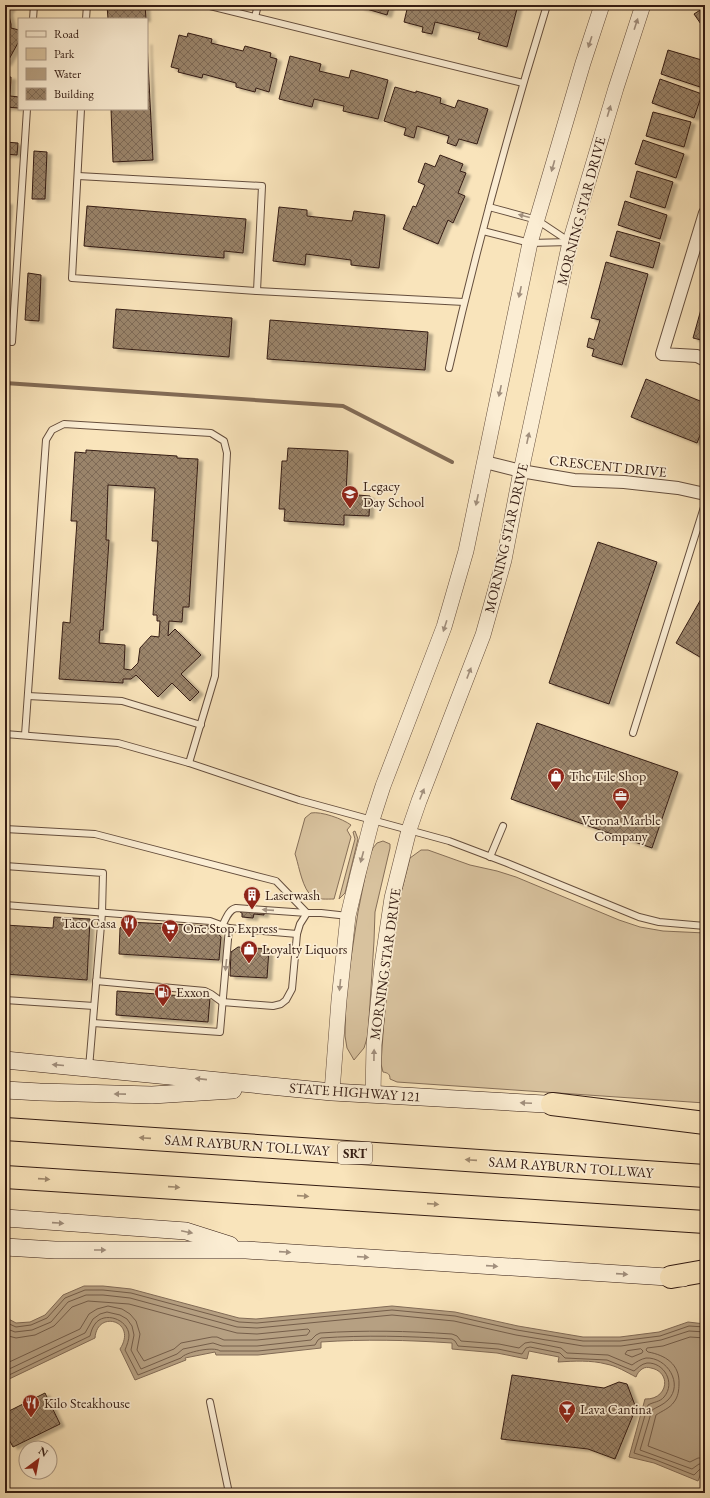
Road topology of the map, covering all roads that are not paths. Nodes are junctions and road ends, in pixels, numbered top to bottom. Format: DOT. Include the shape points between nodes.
graph roads {
  1 [pos="34,5"];
  2 [pos="87,5"];
  3 [pos="206,5"];
  4 [pos="258,5"];
  5 [pos="547,5"];
  6 [pos="602,5"];
  7 [pos="642,5"];
  8 [pos="255,17"];
  9 [pos="33,18"];
  10 [pos="86,18"];
  11 [pos="523,83"];
  12 [pos="27,110"];
  13 [pos="81,110"];
  14 [pos="78,176"];
  15 [pos="489,207"];
  16 [pos="705,217"];
  17 [pos="537,220"];
  18 [pos="483,231"];
  19 [pos="570,242"];
  20 [pos="530,243"];
  21 [pos="257,291"];
  22 [pos="464,302"];
  23 [pos="5,341"];
  24 [pos="705,360"];
  25 [pos="449,368"];
  26 [pos="485,462"];
  27 [pos="521,471"];
  28 [pos="705,494"];
  29 [pos="705,504"];
  30 [pos="28,696"];
  31 [pos="200,725"];
  32 [pos="633,733"];
  33 [pos="5,734"];
  34 [pos="25,735"];
  35 [pos="189,763"];
  36 [pos="372,820"];
  37 [pos="503,826"];
  38 [pos="5,829"];
  39 [pos="409,830"];
  40 [pos="490,857"];
  41 [pos="5,866"];
  42 [pos="5,905"];
  43 [pos="102,913"];
  44 [pos="307,913"];
  45 [pos="348,916"];
  46 [pos="222,926"];
  47 [pos="705,926"];
  48 [pos="230,928"];
  49 [pos="297,934"];
  50 [pos="96,981"];
  51 [pos="5,1000"];
  52 [pos="222,1002"];
  53 [pos="94,1006"];
  54 [pos="93,1023"];
  55 [pos="5,1060"];
  56 [pos="89,1068"];
  57 [pos="285,1087"];
  58 [pos="5,1090"];
  59 [pos="332,1092"];
  60 [pos="373,1094"];
  61 [pos="552,1104"];
  62 [pos="705,1114"];
  63 [pos="705,1123"];
  64 [pos="5,1129"];
  65 [pos="5,1176"];
  66 [pos="705,1176"];
  67 [pos="5,1218"];
  68 [pos="705,1222"];
  69 [pos="5,1247"];
  70 [pos="246,1250"];
  71 [pos="705,1271"];
  72 [pos="671,1277"];
  73 [pos="705,1279"];
  74 [pos="210,1402"];
  75 [pos="229,1493"];
  1 -- 9 [label="lane"];
  2 -- 10 [label="lane"];
  3 -- 8 [label="lane"];
  4 -- 8 [label="lane"];
  5 -- 11 [label="lane"];
  6 -- 17 [label="street, one-way"];
  19 -- 7 [label="street, MORNING STAR DRIVE, one-way"];
  8 -- 11 [label="lane"];
  11 -- 15 [label="lane"];
  12 -- 23 [label="lane" via="12,342"];
  13 -- 14 [label="lane"];
  14 -- 21 [label="lane" via="72,278"];
  14 -- 21 [label="lane" via="262,186"];
  17 -- 15 [label="lane, one-way"];
  15 -- 18 [label="lane"];
  16 -- 24 [label="street" via="662,354 697,356"];
  17 -- 19 [label="lane"];
  17 -- 20 [label="street"];
  18 -- 20 [label="lane"];
  18 -- 22 [label="lane"];
  19 -- 20 [label="lane"];
  27 -- 19 [label="street, MORNING STAR DRIVE, one-way"];
  20 -- 26 [label="street, one-way"];
  21 -- 22 [label="lane"];
  22 -- 25 [label="lane"];
  26 -- 27 [label="street, CRESCENT DRIVE"];
  26 -- 36 [label="street, one-way" via="466,551 444,628"];
  27 -- 28 [label="street, CRESCENT DRIVE" via="574,480 678,488"];
  39 -- 27 [label="street, MORNING STAR DRIVE, one-way" via="483,635 504,560"];
  29 -- 32 [label="lane"];
  30 -- 31 [label="lane" via="122,701"];
  30 -- 31 [label="lane" via="46,440 52,430 64,424 211,434 224,441 227,453 215,676"];
  30 -- 34 [label="lane"];
  31 -- 35 [label="lane"];
  33 -- 34 [label="lane"];
  34 -- 35 [label="lane" via="118,743"];
  35 -- 36 [label="lane" via="299,800"];
  36 -- 39 [label="lane"];
  36 -- 45 [label="street, one-way"];
  37 -- 40 [label="lane"];
  38 -- 44 [label="lane" via="95,834 276,881"];
  39 -- 40 [label="lane"];
  60 -- 39 [label="street, MORNING STAR DRIVE, one-way" via="374,1045 382,965 392,898"];
  40 -- 47 [label="lane" via="639,917 659,922"];
  41 -- 43 [label="lane" via="103,873"];
  42 -- 43 [label="lane"];
  43 -- 46 [label="lane" via="210,921"];
  43 -- 50 [label="lane"];
  44 -- 45 [label="lane"];
  44 -- 46 [label="lane, one-way" via="236,908 229,912"];
  44 -- 49 [label="lane"];
  45 -- 59 [label="street, one-way"];
  46 -- 48 [label="lane"];
  48 -- 49 [label="lane"];
  48 -- 52 [label="lane, one-way"];
  49 -- 52 [label="lane" via="292,989 286,1000 273,1006"];
  50 -- 52 [label="lane" via="205,991"];
  50 -- 53 [label="lane"];
  51 -- 53 [label="lane"];
  52 -- 54 [label="lane" via="220,1032"];
  53 -- 54 [label="lane"];
  54 -- 56 [label="lane"];
  56 -- 55 [label="main road, STATE HIGHWAY 121, one-way"];
  57 -- 56 [label="main road, STATE HIGHWAY 121, one-way"];
  57 -- 58 [label="main road, one-way" via="152,1095"];
  57 -- 59 [label="main road, STATE HIGHWAY 121"];
  59 -- 60 [label="main road, STATE HIGHWAY 121"];
  61 -- 60 [label="main road, STATE HIGHWAY 121, one-way"];
  61 -- 62 [label="main road, STATE HIGHWAY 121"];
  61 -- 63 [label="highway"];
  66 -- 64 [label="highway, SAM RAYBURN TOLLWAY / SRT, one-way"];
  65 -- 68 [label="highway, one-way"];
  67 -- 70 [label="main road, one-way" via="186,1231"];
  69 -- 70 [label="main road, one-way" via="55,1250"];
  70 -- 72 [label="main road, one-way"];
  71 -- 72 [label="highway"];
  72 -- 73 [label="main road"];
  74 -- 75 [label="lane"];
}
